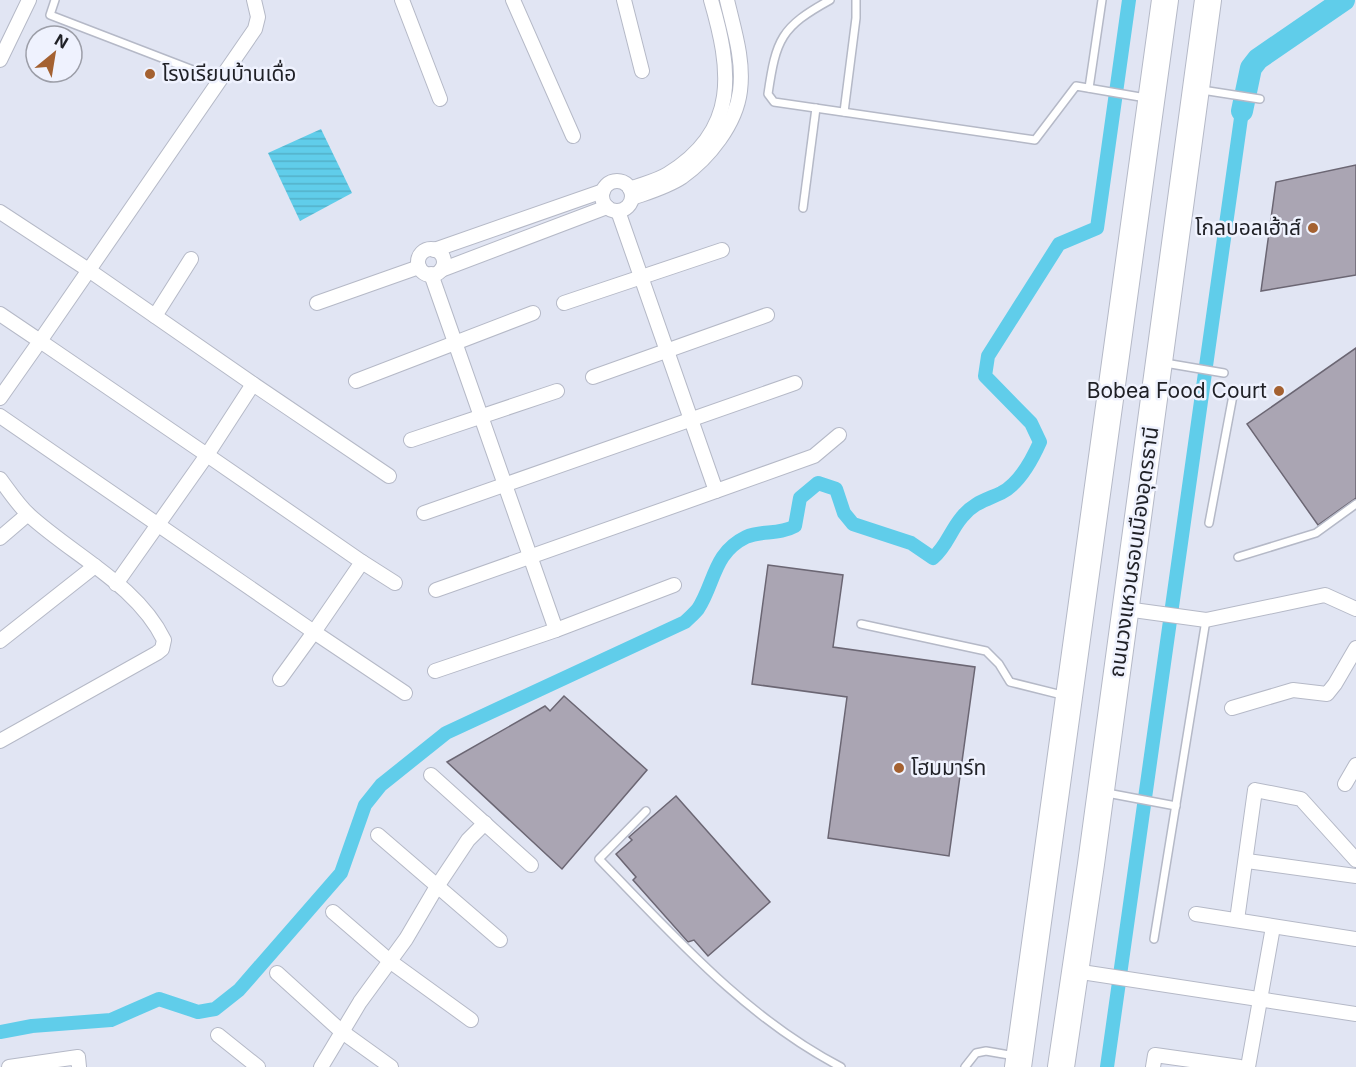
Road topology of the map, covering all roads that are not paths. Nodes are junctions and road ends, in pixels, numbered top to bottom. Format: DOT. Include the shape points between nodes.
graph roads {
  1 [pos="29,0"];
  2 [pos="55,0"];
  3 [pos="254,0"];
  4 [pos="402,0"];
  5 [pos="513,0"];
  6 [pos="624,0"];
  7 [pos="711,0"];
  8 [pos="727,0"];
  9 [pos="830,0"];
  10 [pos="856,0"];
  11 [pos="1102,0"];
  12 [pos="1165,0"];
  13 [pos="1208,0"];
  14 [pos="0,60"];
  15 [pos="642,71"];
  16 [pos="219,80"];
  17 [pos="1089,88"];
  18 [pos="1196,90"];
  19 [pos="1143,97"];
  20 [pos="440,99"];
  21 [pos="1260,99"];
  22 [pos="816,108"];
  23 [pos="844,112"];
  24 [pos="573,136"];
  25 [pos="603,191"];
  26 [pos="631,194"];
  27 [pos="803,208"];
  28 [pos="613,209"];
  29 [pos="0,212"];
  30 [pos="519,221"];
  31 [pos="525,240"];
  32 [pos="434,250"];
  33 [pos="722,250"];
  34 [pos="191,259"];
  35 [pos="430,270"];
  36 [pos="90,271"];
  37 [pos="642,279"];
  38 [pos="317,303"];
  39 [pos="564,303"];
  40 [pos="533,313"];
  41 [pos="0,314"];
  42 [pos="767,315"];
  43 [pos="155,316"];
  44 [pos="40,341"];
  45 [pos="455,343"];
  46 [pos="667,350"];
  47 [pos="1159,363"];
  48 [pos="1224,373"];
  49 [pos="593,376"];
  50 [pos="356,381"];
  51 [pos="795,383"];
  52 [pos="253,384"];
  53 [pos="1234,390"];
  54 [pos="557,391"];
  55 [pos="0,398"];
  56 [pos="0,416"];
  57 [pos="480,416"];
  58 [pos="692,421"];
  59 [pos="839,435"];
  60 [pos="411,440"];
  61 [pos="207,455"];
  62 [pos="389,476"];
  63 [pos="0,479"];
  64 [pos="505,486"];
  65 [pos="716,491"];
  66 [pos="1356,504"];
  67 [pos="424,513"];
  68 [pos="28,514"];
  69 [pos="1209,523"];
  70 [pos="158,525"];
  71 [pos="0,538"];
  72 [pos="1238,557"];
  73 [pos="531,558"];
  74 [pos="362,562"];
  75 [pos="95,566"];
  76 [pos="395,583"];
  77 [pos="116,584"];
  78 [pos="674,585"];
  79 [pos="436,590"];
  80 [pos="1356,609"];
  81 [pos="1138,611"];
  82 [pos="1206,620"];
  83 [pos="861,624"];
  84 [pos="556,630"];
  85 [pos="314,632"];
  86 [pos="0,641"];
  87 [pos="1356,648"];
  88 [pos="435,671"];
  89 [pos="280,680"];
  90 [pos="405,693"];
  91 [pos="1071,696"];
  92 [pos="1232,708"];
  93 [pos="0,741"];
  94 [pos="1356,765"];
  95 [pos="431,775"];
  96 [pos="1345,784"];
  97 [pos="1110,794"];
  98 [pos="1173,806"];
  99 [pos="646,811"];
  100 [pos="485,824"];
  101 [pos="378,835"];
  102 [pos="1356,860"];
  103 [pos="1247,861"];
  104 [pos="531,865"];
  105 [pos="1356,876"];
  106 [pos="438,886"];
  107 [pos="333,912"];
  108 [pos="1196,914"];
  109 [pos="1236,920"];
  110 [pos="1273,927"];
  111 [pos="1154,939"];
  112 [pos="1356,939"];
  113 [pos="500,940"];
  114 [pos="391,962"];
  115 [pos="1075,971"];
  116 [pos="277,973"];
  117 [pos="1260,1000"];
  118 [pos="1356,1014"];
  119 [pos="471,1020"];
  120 [pos="341,1031"];
  121 [pos="219,1035"];
  122 [pos="1018,1062"];
  123 [pos="9,1067"];
  124 [pos="79,1067"];
  125 [pos="258,1067"];
  126 [pos="321,1067"];
  127 [pos="391,1067"];
  128 [pos="841,1067"];
  129 [pos="965,1067"];
  130 [pos="1061,1067"];
  131 [pos="1153,1067"];
  132 [pos="1240,1067"];
  133 [pos="1248,1067"];
  1 -- 14 [label="street"];
  2 -- 16 [label="lane" via="50,15"];
  3 -- 16 [label="street" via="258,17 255,29"];
  4 -- 20 [label="street"];
  5 -- 24 [label="street"];
  6 -- 15 [label="street"];
  7 -- 26 [label="street" via="726,70 722,111 695,154"];
  8 -- 26 [label="street" via="740,64 740,91 725,131 682,177 668,185"];
  9 -- 22 [label="lane" via="799,17 781,38 768,94 774,102"];
  10 -- 23 [label="lane"];
  11 -- 17 [label="lane"];
  12 -- 19 [label="highway, ถนนวงแหวนรอบเมืองอุดรธานี"];
  13 -- 18 [label="highway, ถนนวงแหวนรอบเมืองอุดรธานี"];
  16 -- 36 [label="street"];
  17 -- 19 [label="lane"];
  17 -- 23 [label="lane" via="1076,86 1035,140"];
  18 -- 21 [label="lane"];
  18 -- 47 [label="highway, ถนนวงแหวนรอบเมืองอุดรธานี"];
  19 -- 91 [label="highway, ถนนวงแหวนรอบเมืองอุดรธานี"];
  22 -- 23 [label="lane"];
  22 -- 27 [label="lane"];
  25 -- 26 [label="street" via="615,181 622,182"];
  25 -- 28 [label="street" via="602,199"];
  25 -- 30 [label="street"];
  26 -- 28 [label="street" via="629,205"];
  28 -- 31 [label="street"];
  28 -- 37 [label="street"];
  29 -- 36 [label="street"];
  30 -- 31 [label="street"];
  30 -- 32 [label="street"];
  31 -- 35 [label="street"];
  32 -- 35 [label="street" via="421,254"];
  32 -- 35 [label="street" via="444,262"];
  33 -- 37 [label="street"];
  34 -- 43 [label="street"];
  35 -- 38 [label="street"];
  35 -- 45 [label="street"];
  36 -- 43 [label="street"];
  36 -- 44 [label="street"];
  37 -- 39 [label="street"];
  37 -- 46 [label="street"];
  40 -- 45 [label="street"];
  41 -- 44 [label="street"];
  42 -- 46 [label="street"];
  43 -- 52 [label="street"];
  44 -- 55 [label="street"];
  44 -- 61 [label="street"];
  45 -- 50 [label="street"];
  45 -- 57 [label="street"];
  46 -- 49 [label="street"];
  46 -- 58 [label="street"];
  47 -- 48 [label="lane"];
  47 -- 81 [label="highway, ถนนวงแหวนรอบเมืองอุดรธานี"];
  51 -- 58 [label="street"];
  52 -- 61 [label="street"];
  52 -- 62 [label="street"];
  53 -- 69 [label="lane"];
  54 -- 57 [label="street"];
  56 -- 70 [label="street"];
  57 -- 60 [label="street"];
  57 -- 64 [label="street"];
  58 -- 64 [label="street"];
  58 -- 65 [label="street"];
  59 -- 65 [label="street" via="814,456"];
  61 -- 70 [label="street"];
  61 -- 74 [label="street"];
  63 -- 68 [label="street"];
  64 -- 67 [label="street"];
  64 -- 73 [label="street"];
  65 -- 73 [label="street"];
  66 -- 72 [label="lane" via="1316,532"];
  68 -- 71 [label="street"];
  68 -- 75 [label="street"];
  70 -- 77 [label="street"];
  70 -- 85 [label="street"];
  73 -- 79 [label="street"];
  73 -- 84 [label="street"];
  74 -- 76 [label="street"];
  74 -- 85 [label="street"];
  75 -- 77 [label="street"];
  75 -- 86 [label="street"];
  77 -- 93 [label="street" via="153,617 164,640 162,649"];
  78 -- 84 [label="street"];
  80 -- 82 [label="street" via="1325,595"];
  81 -- 82 [label="street"];
  81 -- 97 [label="highway, ถนนวงแหวนรอบเมืองอุดรธานี"];
  82 -- 98 [label="lane"];
  83 -- 91 [label="lane" via="977,648 993,656 1010,682"];
  84 -- 88 [label="street"];
  85 -- 89 [label="street"];
  85 -- 90 [label="street"];
  87 -- 92 [label="street" via="1327,694 1293,690"];
  91 -- 122 [label="highway, ถนนวงแหวนรอบเมืองอุดรธานี"];
  94 -- 96 [label="street"];
  95 -- 100 [label="street"];
  97 -- 98 [label="lane"];
  97 -- 115 [label="highway, ถนนวงแหวนรอบเมืองอุดรธานี"];
  98 -- 111 [label="lane"];
  99 -- 128 [label="lane" via="599,859 729,987 813,1053"];
  100 -- 104 [label="street"];
  100 -- 106 [label="street" via="468,840"];
  101 -- 106 [label="street"];
  102 -- 103 [label="street" via="1300,799 1255,790"];
  103 -- 105 [label="street"];
  103 -- 109 [label="street"];
  106 -- 113 [label="street"];
  106 -- 114 [label="street"];
  107 -- 114 [label="street"];
  108 -- 109 [label="street"];
  109 -- 110 [label="street"];
  110 -- 112 [label="street"];
  110 -- 117 [label="street"];
  114 -- 119 [label="street"];
  114 -- 120 [label="street"];
  115 -- 117 [label="street"];
  115 -- 130 [label="highway, ถนนวงแหวนรอบเมืองอุดรธานี"];
  116 -- 120 [label="street"];
  117 -- 118 [label="street"];
  117 -- 133 [label="street"];
  120 -- 126 [label="street"];
  120 -- 127 [label="street"];
  121 -- 125 [label="street"];
  122 -- 129 [label="lane" via="986,1051 976,1053"];
  123 -- 124 [label="street" via="78,1057"];
  131 -- 132 [label="street" via="1155,1055"];
}
